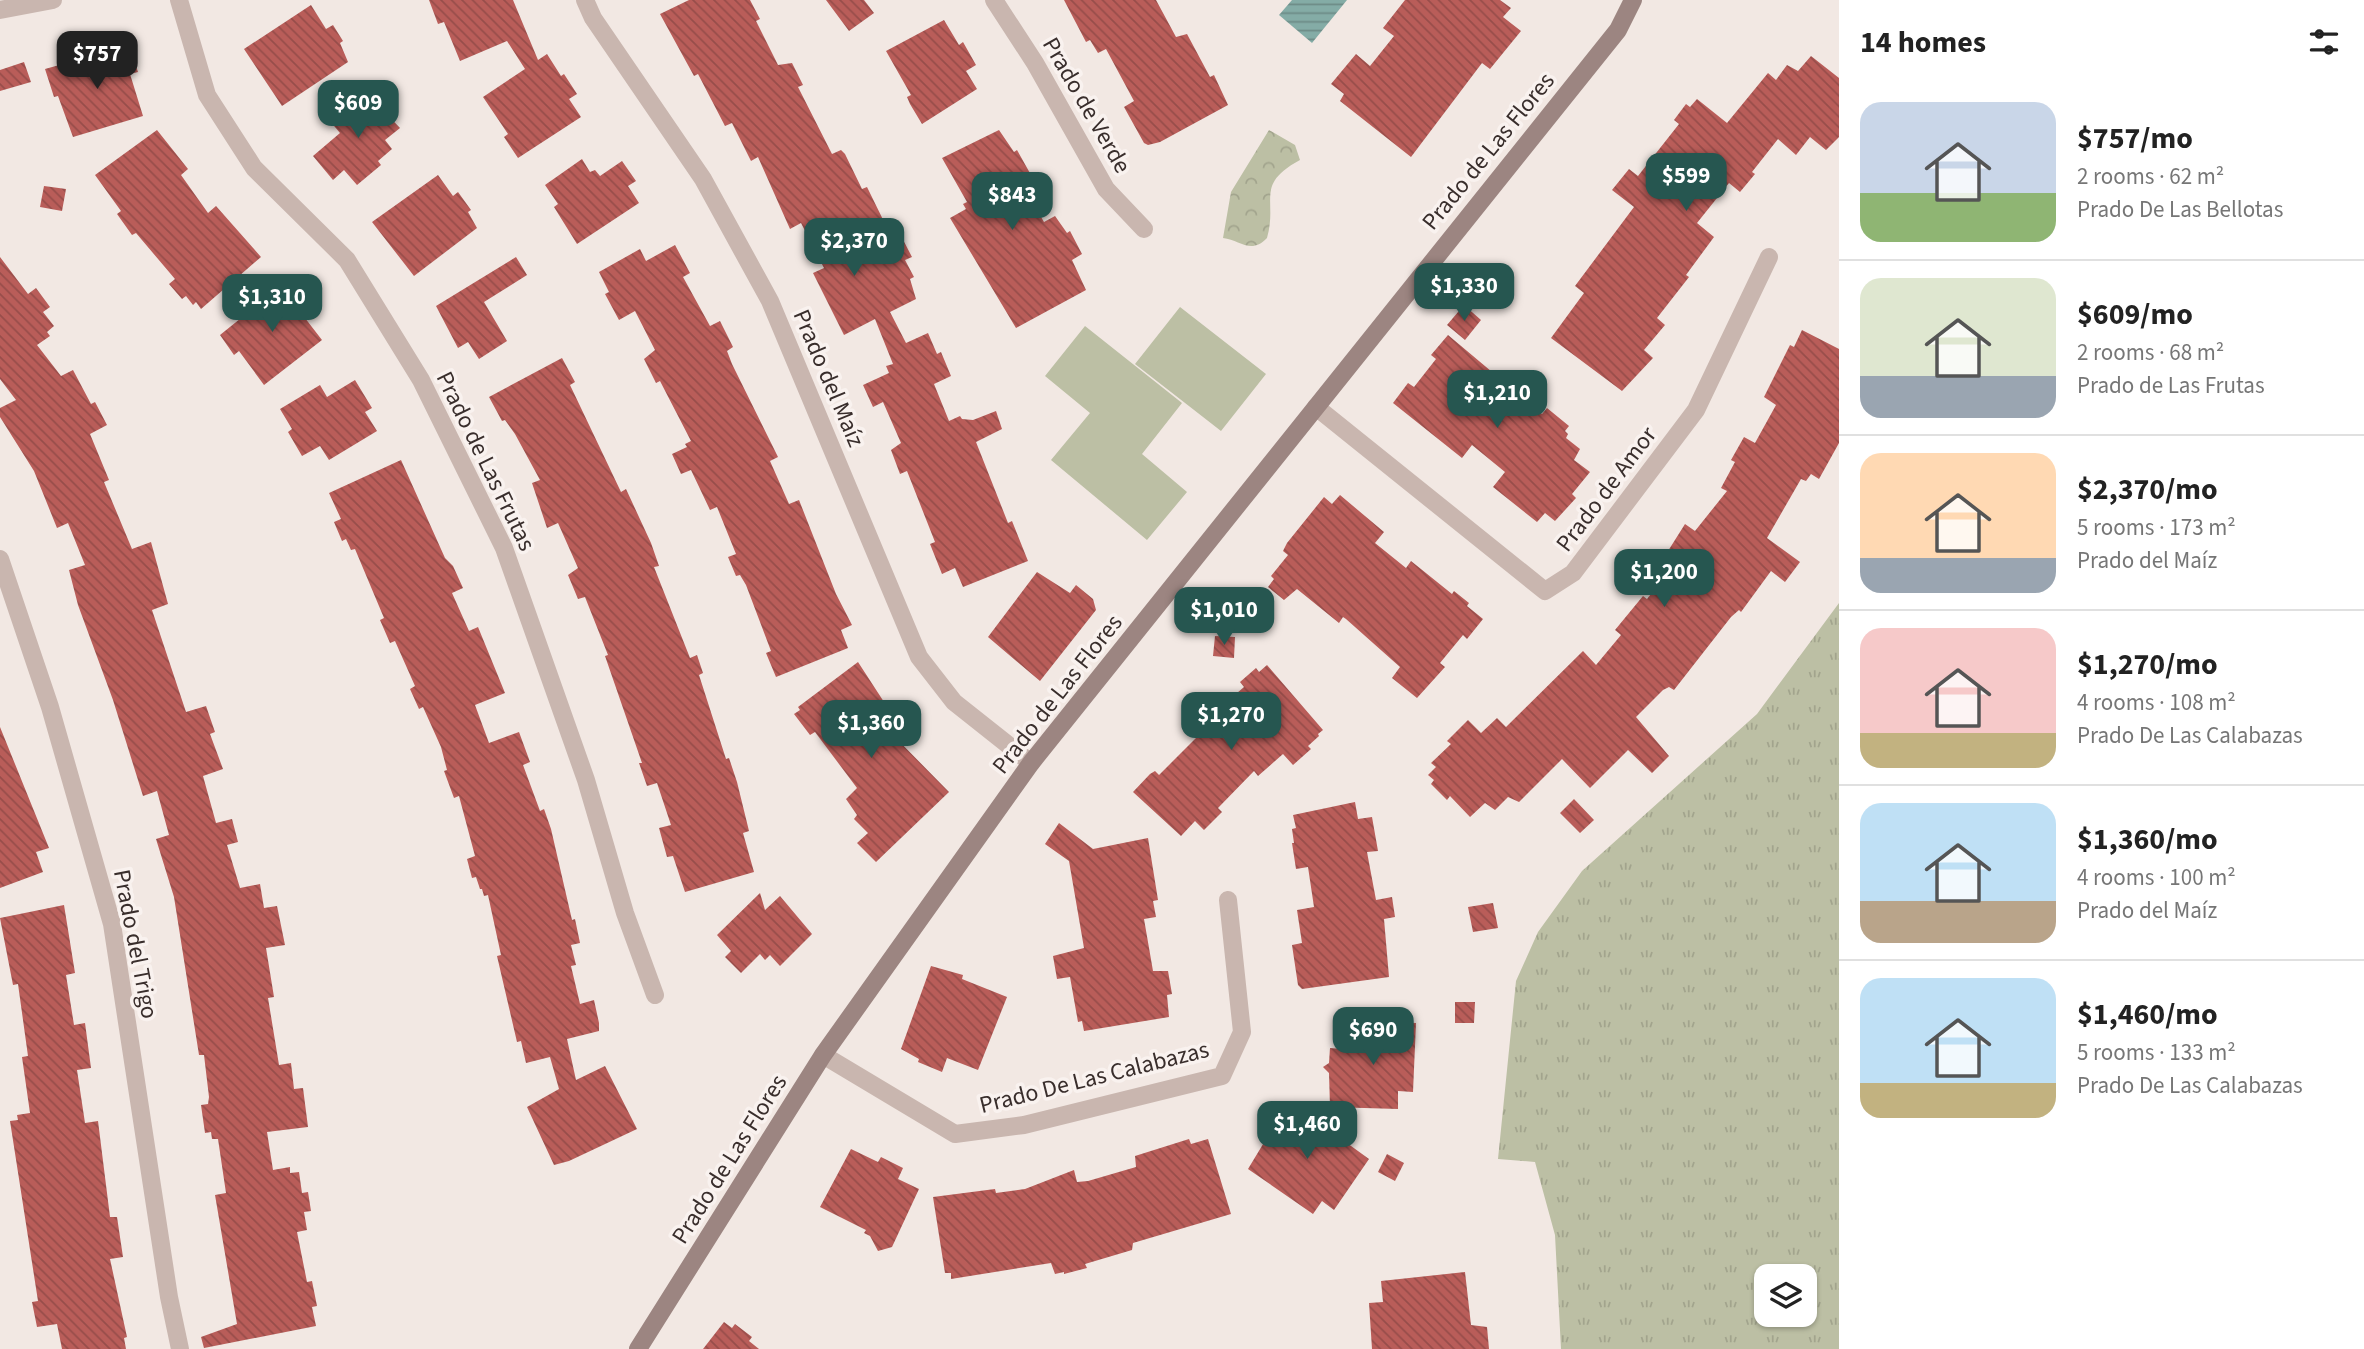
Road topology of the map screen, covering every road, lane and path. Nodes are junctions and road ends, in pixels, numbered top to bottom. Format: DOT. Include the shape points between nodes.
graph roads {
  1 [pos="53,0"];
  2 [pos="179,0"];
  3 [pos="585,0"];
  4 [pos="994,0"];
  5 [pos="1633,0"];
  6 [pos="0,10"];
  7 [pos="1144,229"];
  8 [pos="1769,257"];
  9 [pos="1316,407"];
  10 [pos="0,559"];
  11 [pos="1031,763"];
  12 [pos="1228,900"];
  13 [pos="655,996"];
  14 [pos="823,1055"];
  15 [pos="180,1349"];
  16 [pos="638,1349"];
  1 -- 6 [label="street"];
  2 -- 13 [label="street, Prado de Las Frutas" via="207,95 254,167 347,260 421,380 503,548 586,780"];
  3 -- 11 [label="street, Prado del Maíz" via="703,179 770,301 919,657 954,702"];
  4 -- 7 [label="street, Prado de Verde" via="1106,190"];
  5 -- 9 [label="street, Prado de Las Flores" via="1618,30"];
  8 -- 9 [label="street, Prado de Amor" via="1696,410 1573,573 1545,591"];
  9 -- 11 [label="street, Prado de Las Flores"];
  10 -- 15 [label="street, Prado del Trigo" via="50,706 112,924"];
  11 -- 14 [label="street, Prado de Las Flores"];
  12 -- 14 [label="street, Prado De Las Calabazas" via="1242,1032 1222,1076 1024,1125 955,1134"];
  14 -- 16 [label="street, Prado de Las Flores"];
}
